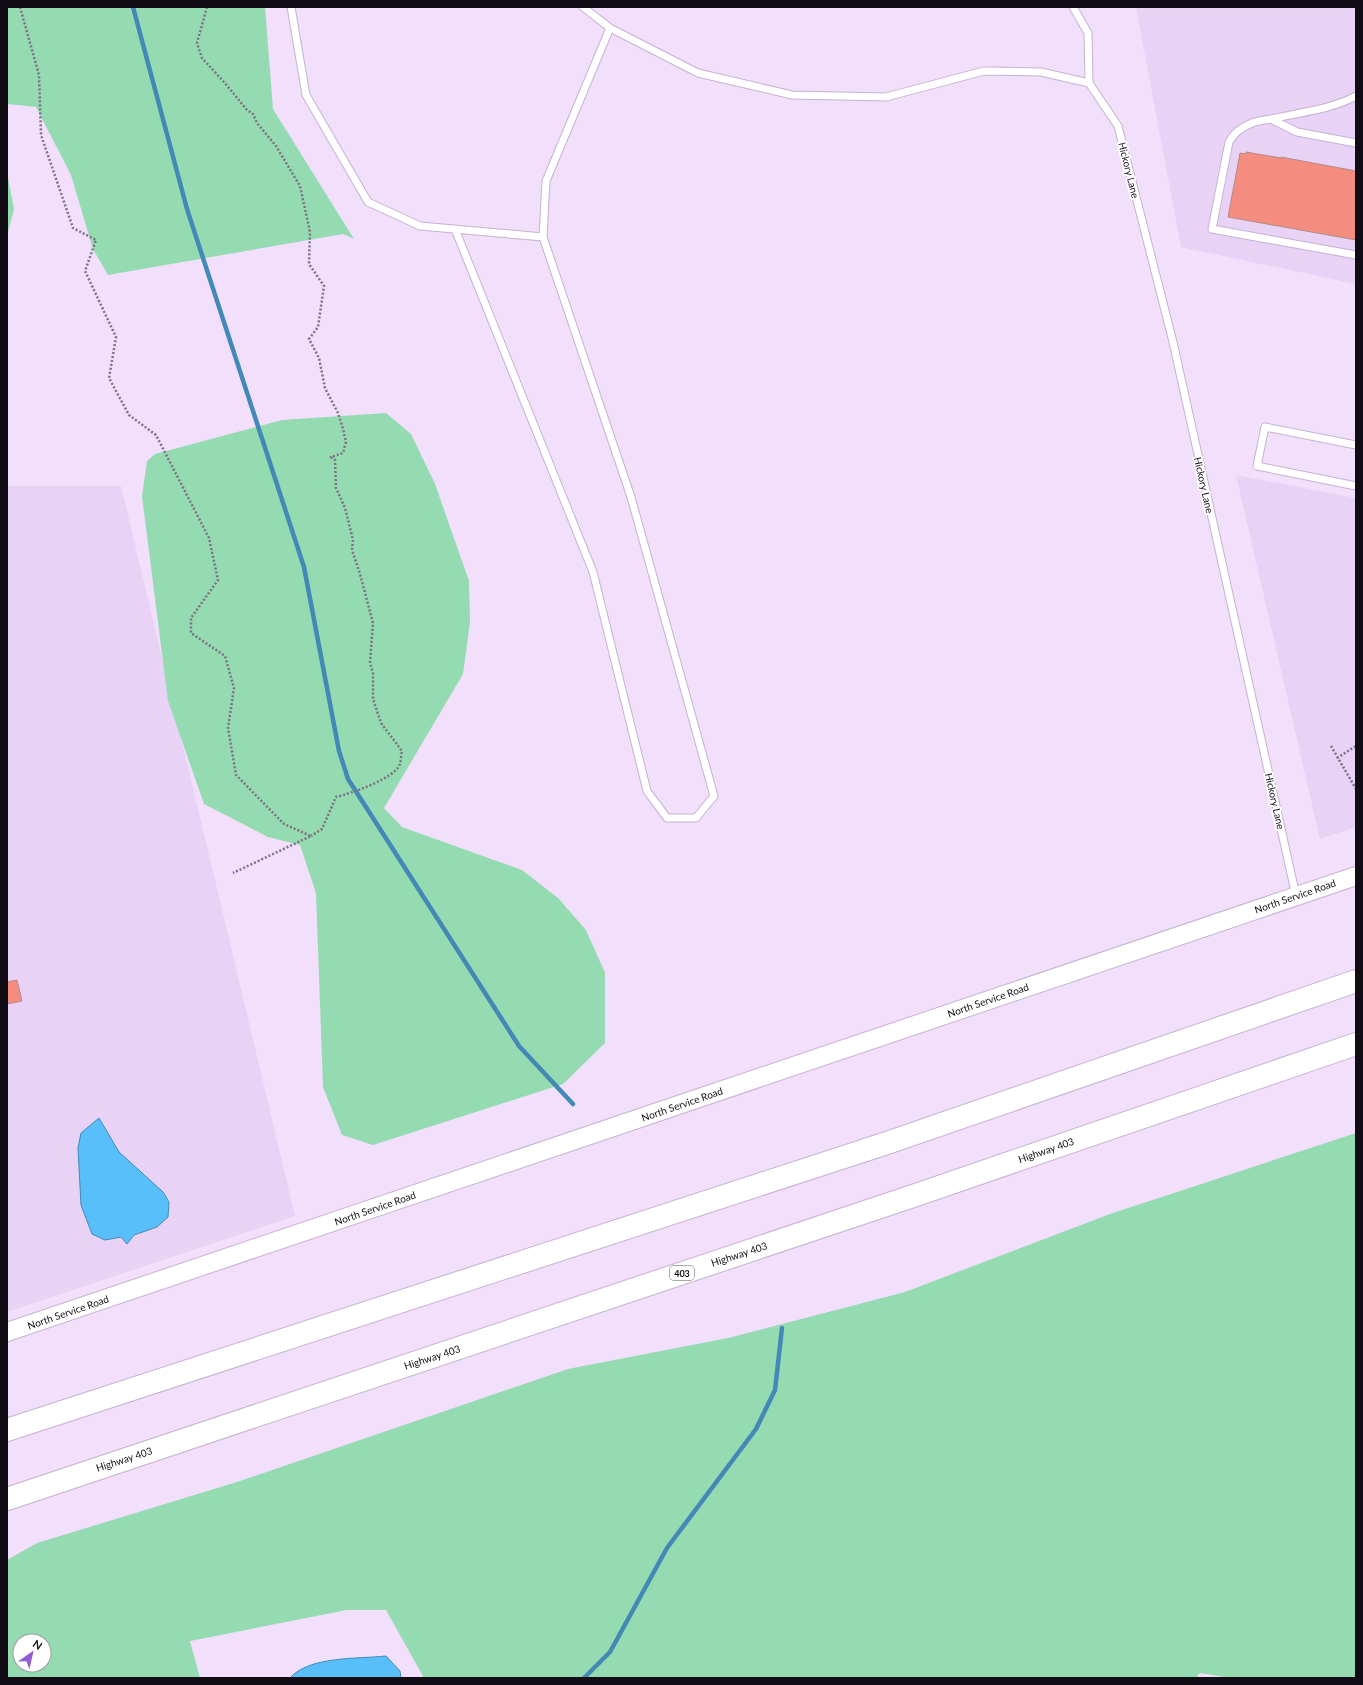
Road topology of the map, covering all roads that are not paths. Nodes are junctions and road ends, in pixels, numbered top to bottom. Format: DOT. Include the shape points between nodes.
graph roads {
  1 [pos="291,7"];
  2 [pos="583,7"];
  3 [pos="1073,7"];
  4 [pos="610,28"];
  5 [pos="1089,82"];
  6 [pos="1356,96"];
  7 [pos="1271,119"];
  8 [pos="1356,143"];
  9 [pos="455,229"];
  10 [pos="543,237"];
  11 [pos="1356,255"];
  12 [pos="1356,445"];
  13 [pos="1356,486"];
  14 [pos="1356,876"];
  15 [pos="1296,896"];
  16 [pos="1356,981"];
  17 [pos="1356,1044"];
  18 [pos="7,1332"];
  19 [pos="7,1430"];
  20 [pos="7,1498"];
  1 -- 9 [label="lane" via="306,95 368,202 420,226"];
  2 -- 4 [label="lane"];
  3 -- 5 [label="lane" via="1088,33"];
  4 -- 5 [label="lane" via="698,73 792,95 886,97 984,71 1041,72"];
  4 -- 10 [label="lane" via="546,181"];
  5 -- 15 [label="lane, Hickory Lane" via="1118,126 1172,342"];
  6 -- 7 [label="lane" via="1338,104"];
  7 -- 8 [label="lane" via="1297,132"];
  7 -- 11 [label="lane" via="1254,122 1233,134 1229,142 1212,229"];
  9 -- 10 [label="lane"];
  9 -- 10 [label="lane" via="593,572 647,791 668,818 696,818 714,796 631,497"];
  12 -- 13 [label="lane" via="1265,427 1257,466"];
  14 -- 15 [label="street, North Service Road"];
  15 -- 18 [label="street, North Service Road"];
  16 -- 19 [label="highway" via="887,1143"];
  17 -- 20 [label="highway, Highway 403 / 403" via="908,1197"];
}
